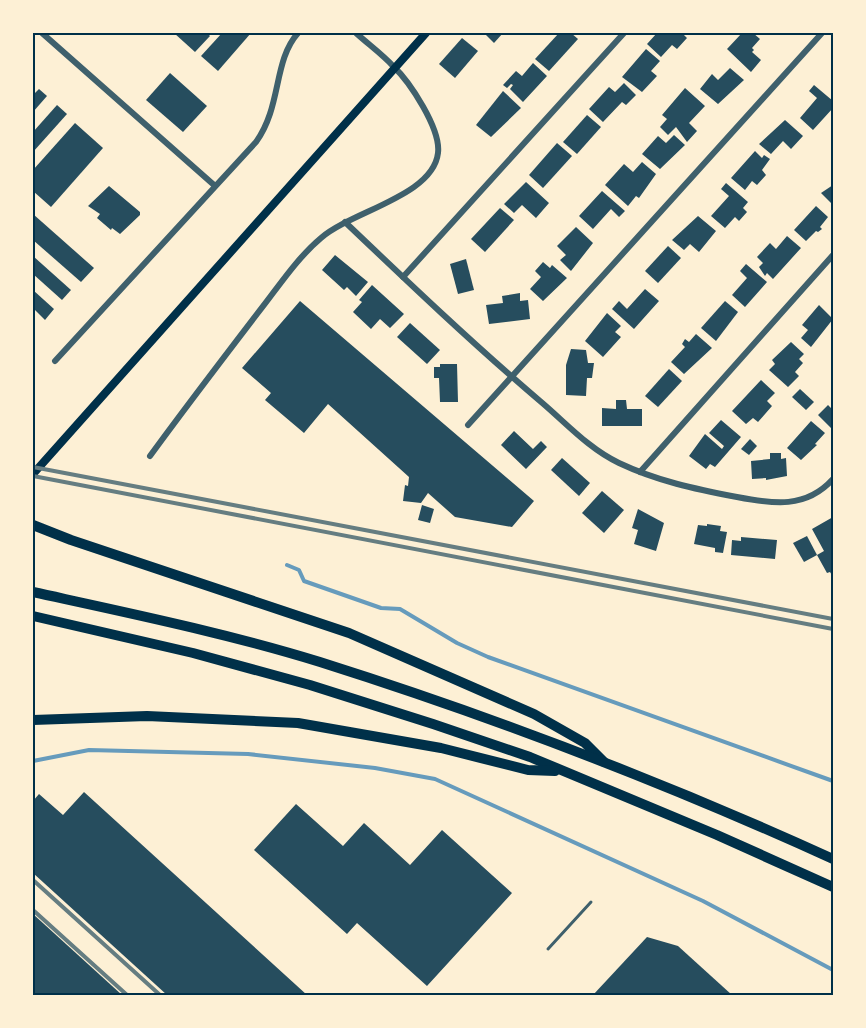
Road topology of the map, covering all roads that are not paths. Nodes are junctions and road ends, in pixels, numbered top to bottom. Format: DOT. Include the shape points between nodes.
graph roads {
  1 [pos="42,33"];
  2 [pos="298,33"];
  3 [pos="356,33"];
  4 [pos="426,33"];
  5 [pos="624,33"];
  6 [pos="822,33"];
  7 [pos="395,67"];
  8 [pos="214,185"];
  9 [pos="345,222"];
  10 [pos="833,255"];
  11 [pos="403,277"];
  12 [pos="55,361"];
  13 [pos="511,377"];
  14 [pos="468,425"];
  15 [pos="150,456"];
  16 [pos="640,472"];
  17 [pos="33,474"];
  18 [pos="833,479"];
  19 [pos="33,525"];
  20 [pos="33,592"];
  21 [pos="33,616"];
  22 [pos="33,720"];
  23 [pos="607,765"];
  24 [pos="561,772"];
  25 [pos="833,859"];
  26 [pos="833,887"];
  27 [pos="591,902"];
  28 [pos="548,949"];
  1 -- 8 [label="street"];
  2 -- 8 [label="street" via="286,50 265,129"];
  3 -- 7 [label="street"];
  4 -- 7 [label="main road"];
  5 -- 11 [label="street"];
  6 -- 13 [label="street"];
  7 -- 9 [label="street" via="435,132 438,153 434,168 415,188"];
  7 -- 17 [label="main road"];
  8 -- 12 [label="street"];
  9 -- 11 [label="street"];
  9 -- 15 [label="street" via="321,237 290,270"];
  10 -- 16 [label="street"];
  11 -- 13 [label="street"];
  13 -- 14 [label="street"];
  13 -- 16 [label="street" via="600,453"];
  16 -- 18 [label="street" via="667,483 773,504 797,502 822,491"];
  19 -- 23 [label="highway" via="301,615 403,656 534,714 585,743"];
  20 -- 23 [label="highway" via="166,620 318,662 453,706"];
  21 -- 24 [label="highway" via="310,685 530,757"];
  22 -- 24 [label="highway" via="147,716 298,723 441,748 528,770"];
  23 -- 25 [label="highway" via="731,813"];
  24 -- 26 [label="highway" via="717,834"];
  27 -- 28 [label="lane"];
}
